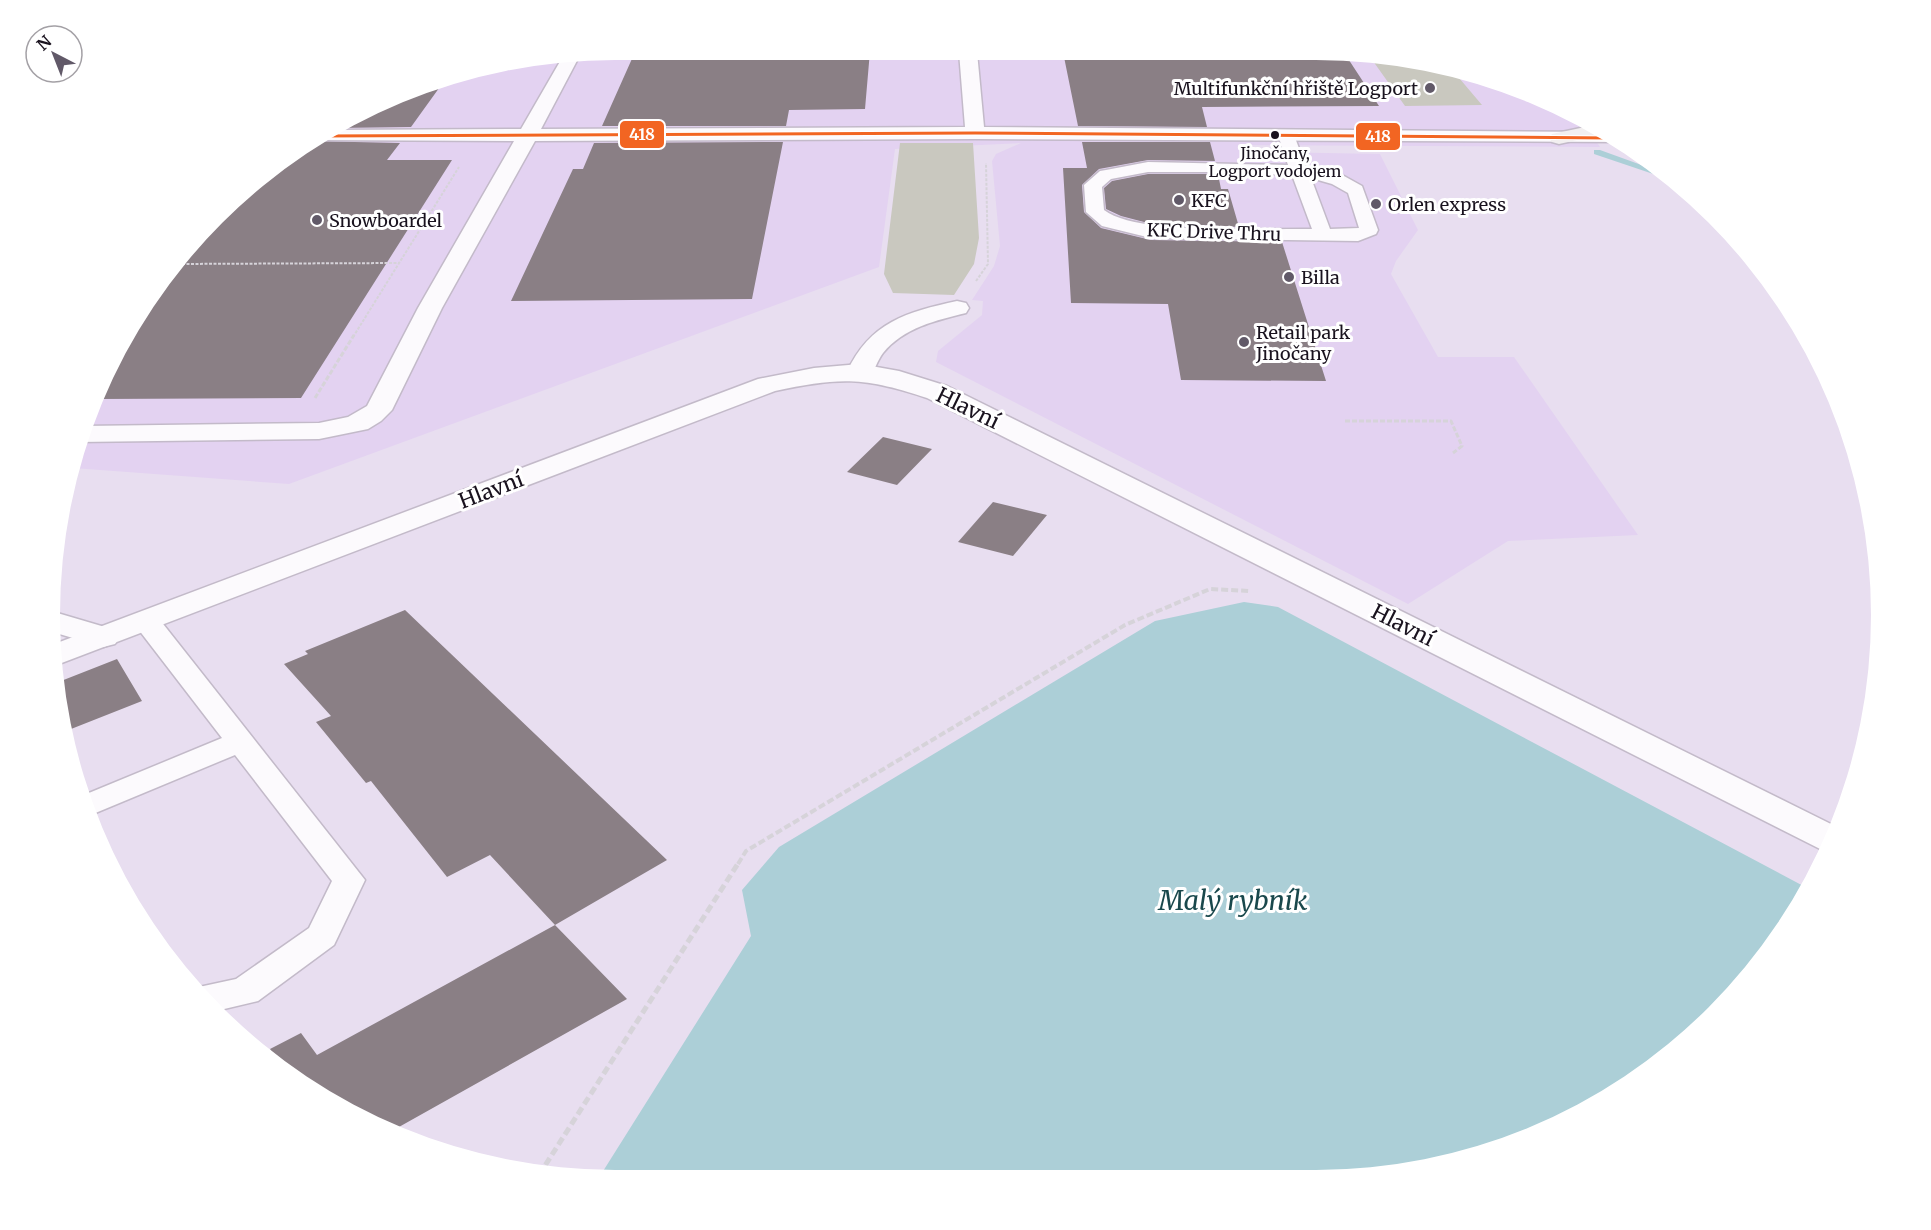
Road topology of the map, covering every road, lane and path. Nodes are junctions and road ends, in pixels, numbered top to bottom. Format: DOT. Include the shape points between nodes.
graph roads {
  1 [pos="969,60"];
  2 [pos="569,62"];
  3 [pos="1589,132"];
  4 [pos="975,133"];
  5 [pos="526,135"];
  6 [pos="1286,135"];
  7 [pos="334,136"];
  8 [pos="1559,138"];
  9 [pos="1600,138"];
  10 [pos="986,160"];
  11 [pos="460,166"];
  12 [pos="1300,170"];
  13 [pos="1323,235"];
  14 [pos="400,262"];
  15 [pos="186,264"];
  16 [pos="957,308"];
  17 [pos="860,372"];
  18 [pos="312,403"];
  19 [pos="1391,414"];
  20 [pos="1345,421"];
  21 [pos="1394,421"];
  22 [pos="90,434"];
  23 [pos="1453,453"];
  24 [pos="1254,591"];
  25 [pos="146,621"];
  26 [pos="60,624"];
  27 [pos="102,637"];
  28 [pos="61,653"];
  29 [pos="240,742"];
  30 [pos="93,803"];
  31 [pos="1824,837"];
  32 [pos="213,997"];
  33 [pos="545,1165"];
  1 -- 4 [label="street"];
  2 -- 5 [label="street"];
  3 -- 8 [label="main road"];
  4 -- 5 [label="street"];
  4 -- 6 [label="street"];
  5 -- 7 [label="street"];
  5 -- 22 [label="street" via="372,416 341,429 319,431"];
  6 -- 8 [label="street"];
  6 -- 12 [label="lane"];
  8 -- 9 [label="street"];
  10 -- 16 [label="path" via="988,264"];
  11 -- 14 [label="path"];
  12 -- 13 [label="lane"];
  12 -- 13 [label="lane" via="1335,179 1356,190 1369,230 1358,235"];
  12 -- 13 [label="lane, KFC Drive Thru" via="1126,170 1107,175 1093,185 1095,212 1116,225 1151,232"];
  14 -- 15 [label="path"];
  14 -- 18 [label="path"];
  16 -- 17 [label="street" via="901,326 876,343"];
  17 -- 25 [label="street, Hlavní" via="815,374 767,385"];
  17 -- 31 [label="street, Hlavní" via="937,392"];
  19 -- 21 [label="path"];
  20 -- 21 [label="path"];
  21 -- 23 [label="path" via="1451,421 1462,446"];
  24 -- 33 [label="path" via="1210,590 1125,625 746,851"];
  25 -- 27 [label="street, Hlavní"];
  25 -- 29 [label="lane"];
  26 -- 27 [label="street"];
  27 -- 28 [label="street, Hlavní"];
  29 -- 30 [label="lane"];
  29 -- 32 [label="lane" via="349,879 322,936 245,990"];
}
